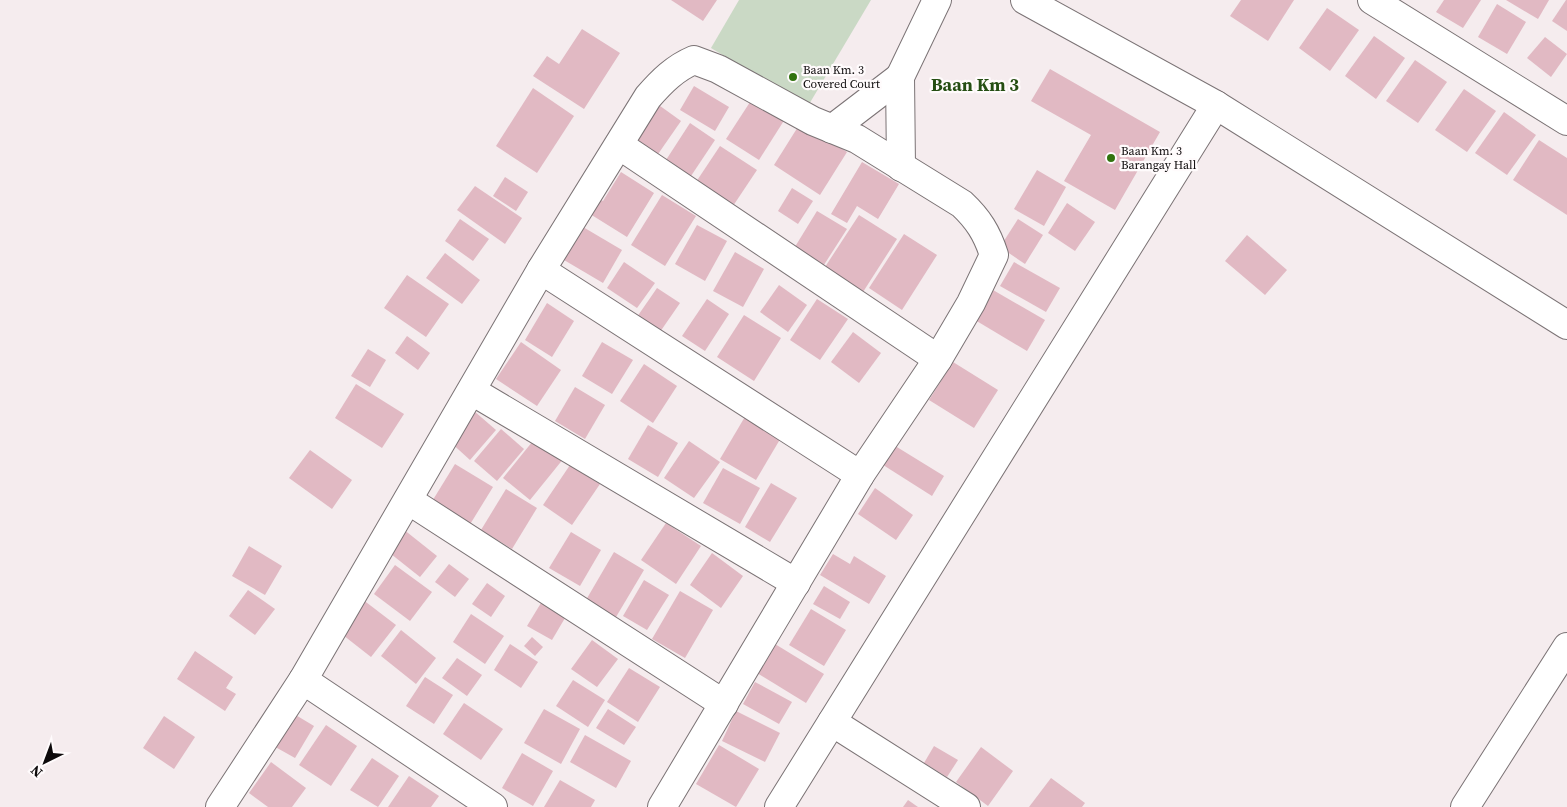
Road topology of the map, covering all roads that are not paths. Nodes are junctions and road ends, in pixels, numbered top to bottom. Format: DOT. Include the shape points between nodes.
graph roads {
  1 [pos="937,0"];
  2 [pos="1025,0"];
  3 [pos="1372,0"];
  4 [pos="900,77"];
  5 [pos="1216,105"];
  6 [pos="1567,121"];
  7 [pos="832,129"];
  8 [pos="619,145"];
  9 [pos="901,166"];
  10 [pos="541,270"];
  11 [pos="1567,325"];
  12 [pos="938,359"];
  13 [pos="472,391"];
  14 [pos="860,475"];
  15 [pos="408,500"];
  16 [pos="796,583"];
  17 [pos="1567,647"];
  18 [pos="303,680"];
  19 [pos="724,704"];
  20 [pos="832,722"];
  21 [pos="221,807"];
  22 [pos="493,807"];
  23 [pos="662,807"];
  24 [pos="779,807"];
  25 [pos="966,807"];
  26 [pos="1465,807"];
  1 -- 4 [label="street"];
  2 -- 5 [label="street"];
  3 -- 6 [label="street"];
  4 -- 7 [label="street"];
  4 -- 9 [label="street"];
  5 -- 11 [label="street"];
  5 -- 20 [label="street"];
  7 -- 8 [label="street" via="718,69 694,60 666,78 648,97"];
  7 -- 9 [label="street" via="857,139"];
  8 -- 10 [label="street"];
  8 -- 12 [label="street"];
  9 -- 12 [label="street" via="962,204 977,218 988,235 994,254 971,303"];
  10 -- 13 [label="street"];
  10 -- 14 [label="street"];
  12 -- 14 [label="street"];
  13 -- 15 [label="street"];
  13 -- 16 [label="street"];
  14 -- 16 [label="street"];
  15 -- 18 [label="street"];
  15 -- 19 [label="street"];
  16 -- 19 [label="street"];
  17 -- 26 [label="street"];
  18 -- 21 [label="street"];
  18 -- 22 [label="street"];
  19 -- 23 [label="street"];
  20 -- 24 [label="street"];
  20 -- 25 [label="street"];
}
